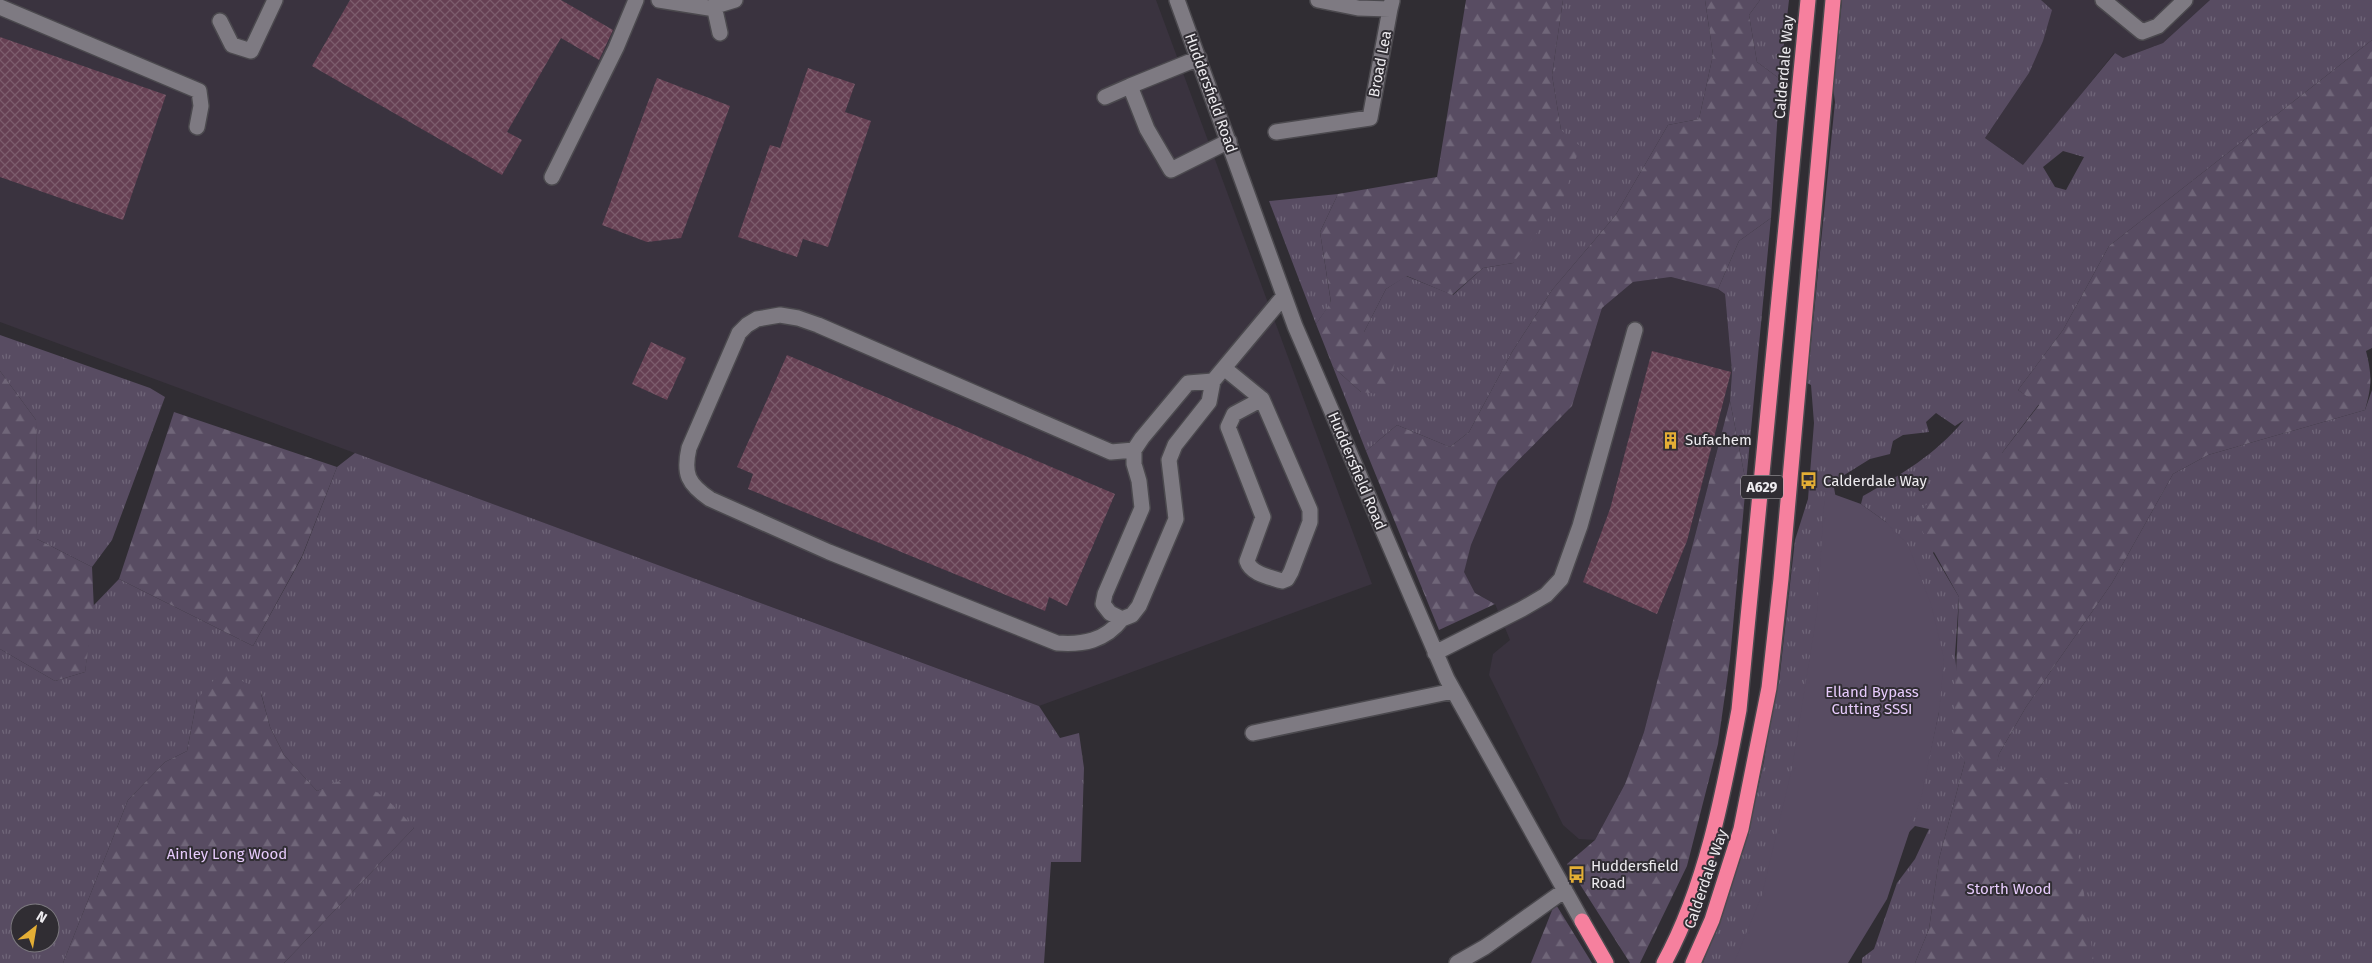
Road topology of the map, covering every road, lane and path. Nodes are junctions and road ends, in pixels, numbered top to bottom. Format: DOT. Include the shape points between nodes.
graph roads {
  1 [pos="275,0"];
  2 [pos="636,0"];
  3 [pos="659,0"];
  4 [pos="735,0"];
  5 [pos="1177,0"];
  6 [pos="1318,0"];
  7 [pos="1808,0"];
  8 [pos="1834,0"];
  9 [pos="2104,0"];
  10 [pos="2185,0"];
  11 [pos="1391,4"];
  12 [pos="714,6"];
  13 [pos="0,7"];
  14 [pos="220,21"];
  15 [pos="720,33"];
  16 [pos="1198,58"];
  17 [pos="1130,86"];
  18 [pos="1105,96"];
  19 [pos="197,127"];
  20 [pos="1276,132"];
  21 [pos="1229,141"];
  22 [pos="552,177"];
  23 [pos="1284,296"];
  24 [pos="1635,330"];
  25 [pos="1224,368"];
  26 [pos="1213,381"];
  27 [pos="1262,399"];
  28 [pos="1134,450"];
  29 [pos="1122,620"];
  30 [pos="1436,653"];
  31 [pos="1454,691"];
  32 [pos="1253,733"];
  33 [pos="1565,890"];
  34 [pos="1582,921"];
  35 [pos="1457,963"];
  36 [pos="1606,963"];
  37 [pos="1664,963"];
  38 [pos="1693,963"];
  1 -- 14 [label="street" via="251,51 232,46"];
  2 -- 22 [label="street" via="616,48"];
  3 -- 12 [label="street" via="709,8"];
  4 -- 12 [label="street"];
  5 -- 16 [label="street, Huddersfield Road"];
  6 -- 11 [label="street, Broad Lea" via="1358,8"];
  7 -- 37 [label="highway, Calderdale Way / A629" via="1739,710 1706,854 1685,917"];
  8 -- 38 [label="highway, Calderdale Way / A629" via="1769,688 1741,830 1712,920"];
  9 -- 10 [label="street" via="2142,32 2158,26"];
  11 -- 20 [label="street, Broad Lea" via="1370,118"];
  12 -- 15 [label="street"];
  13 -- 19 [label="street" via="199,91 201,106"];
  16 -- 17 [label="street"];
  16 -- 21 [label="street, Huddersfield Road"];
  17 -- 18 [label="street"];
  17 -- 21 [label="street" via="1148,129 1171,170"];
  21 -- 23 [label="street, Huddersfield Road"];
  23 -- 25 [label="street"];
  23 -- 30 [label="street, Huddersfield Road"];
  24 -- 30 [label="street" via="1580,526 1561,579 1546,595"];
  25 -- 26 [label="street"];
  25 -- 27 [label="street"];
  26 -- 28 [label="street" via="1188,383"];
  26 -- 29 [label="street" via="1209,402 1175,445 1169,460 1176,519 1139,606"];
  27 -- 27 [label="street" via="1310,510 1310,522 1291,572 1282,582 1254,571 1247,561 1263,517 1228,427 1234,414"];
  28 -- 29 [label="street" via="1142,508 1103,604"];
  28 -- 29 [label="street" via="1111,452 827,329 780,315 757,318 739,333 689,448 686,464 692,484 710,499 829,552 1057,643 1078,644 1095,640"];
  30 -- 31 [label="street, Huddersfield Road"];
  31 -- 32 [label="street"];
  31 -- 33 [label="street, Huddersfield Road"];
  33 -- 34 [label="street, Huddersfield Road"];
  33 -- 35 [label="street" via="1485,948"];
  34 -- 36 [label="highway"];
}
